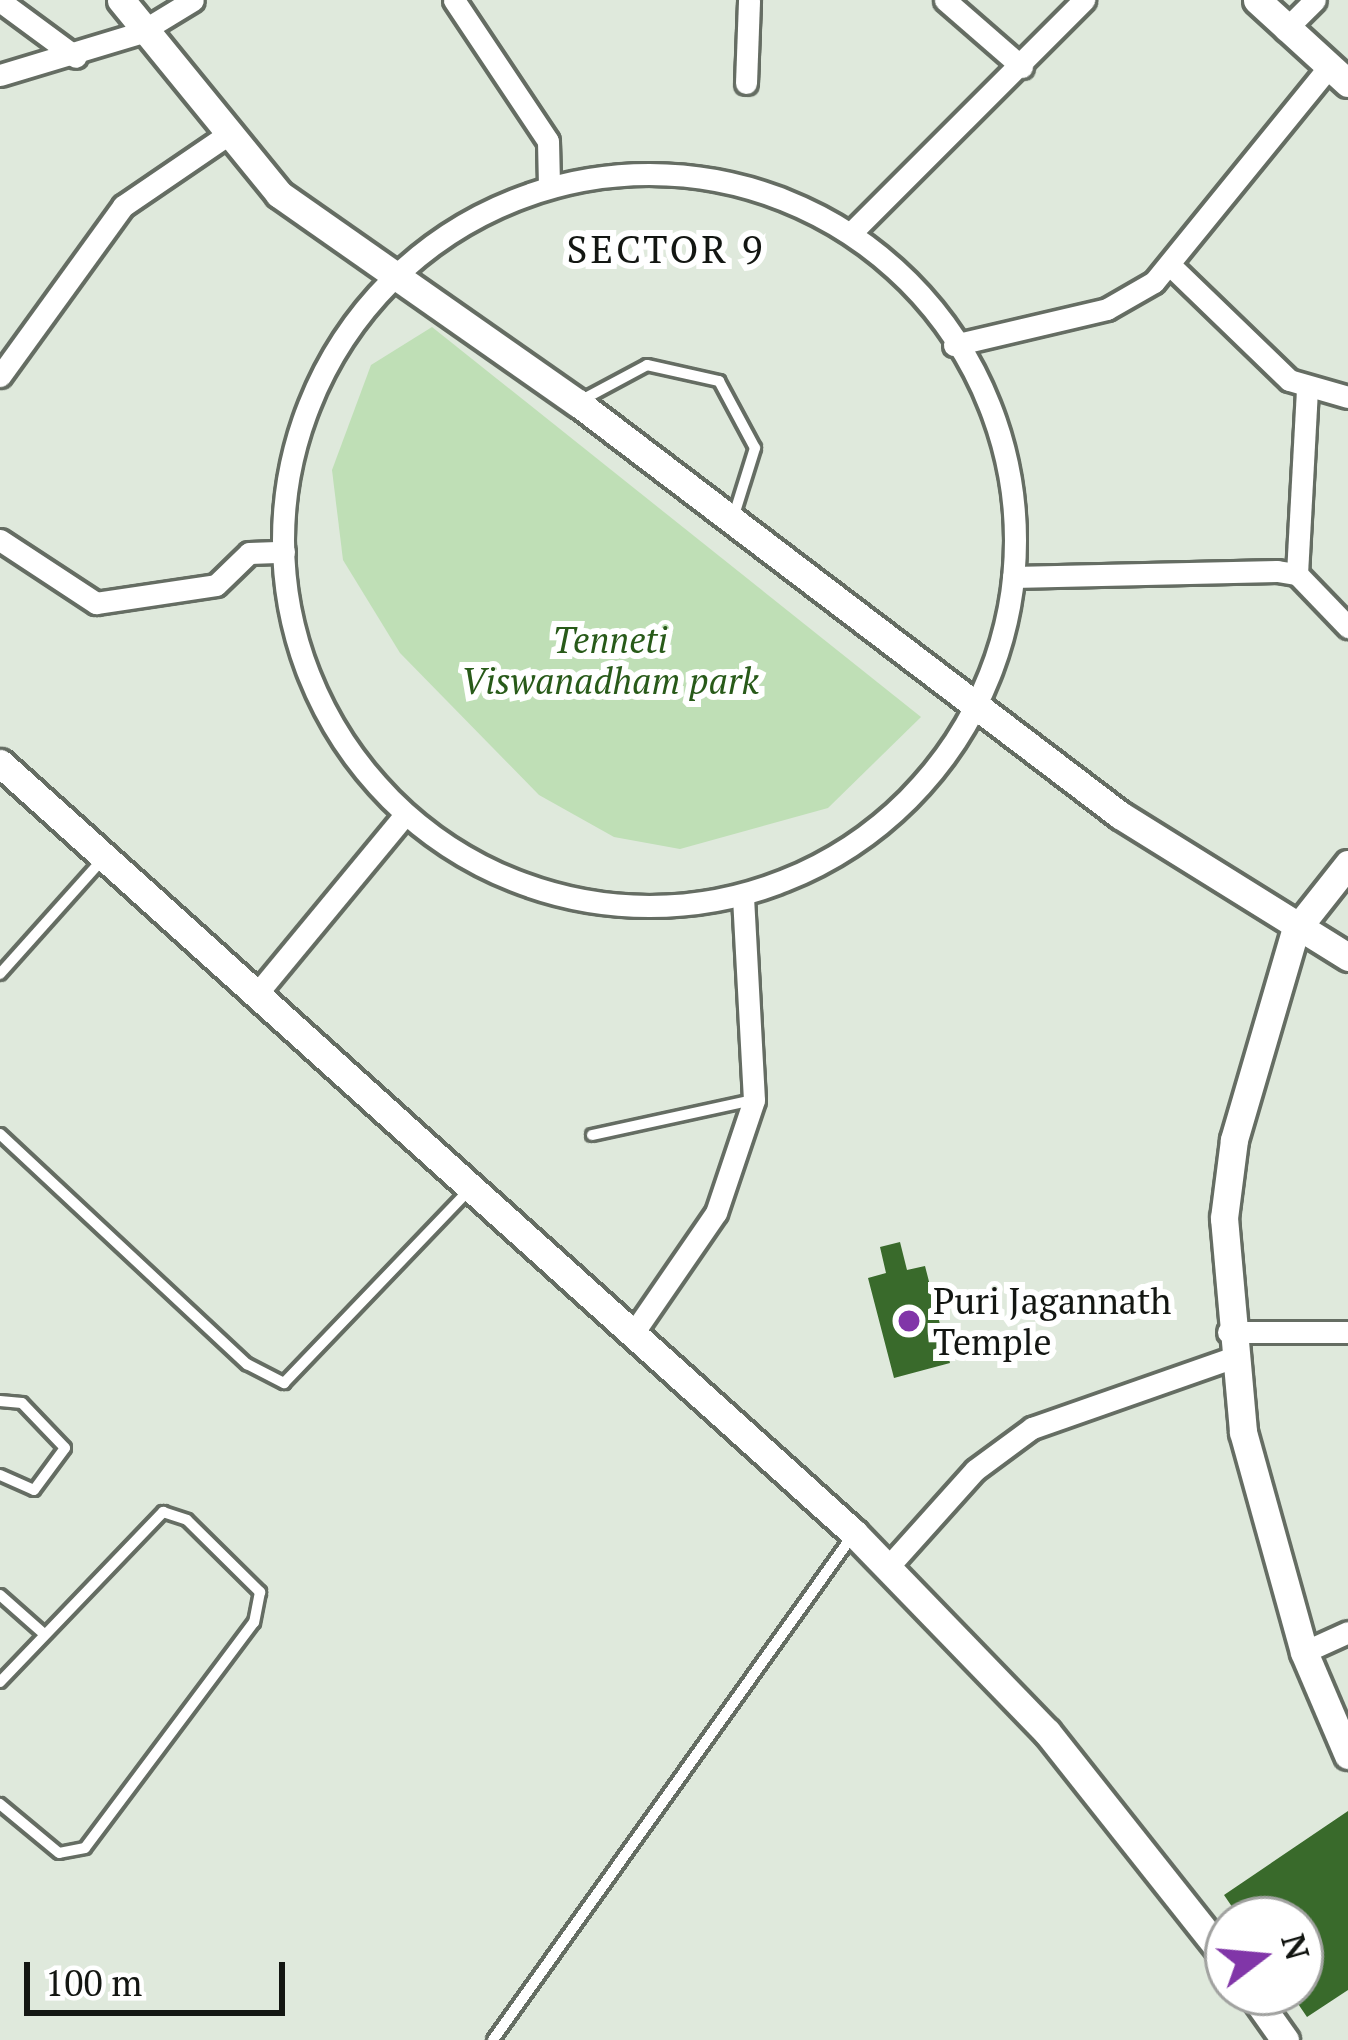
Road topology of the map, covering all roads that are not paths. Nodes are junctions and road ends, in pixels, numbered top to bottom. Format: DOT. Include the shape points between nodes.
graph roads {
  1 [pos="121,0"];
  2 [pos="193,0"];
  3 [pos="454,0"];
  4 [pos="749,0"];
  5 [pos="944,0"];
  6 [pos="1084,0"];
  7 [pos="1257,0"];
  8 [pos="1315,0"];
  9 [pos="0,1"];
  10 [pos="1285,30"];
  11 [pos="139,33"];
  12 [pos="76,57"];
  13 [pos="1022,67"];
  14 [pos="0,75"];
  15 [pos="1338,76"];
  16 [pos="746,83"];
  17 [pos="224,137"];
  18 [pos="549,186"];
  19 [pos="853,231"];
  20 [pos="1171,266"];
  21 [pos="398,272"];
  22 [pos="954,346"];
  23 [pos="0,376"];
  24 [pos="1307,392"];
  25 [pos="1348,397"];
  26 [pos="578,403"];
  27 [pos="732,520"];
  28 [pos="0,540"];
  29 [pos="284,552"];
  30 [pos="1298,574"];
  31 [pos="1012,577"];
  32 [pos="1348,627"];
  33 [pos="974,708"];
  34 [pos="0,764"];
  35 [pos="402,818"];
  36 [pos="104,857"];
  37 [pos="1348,864"];
  38 [pos="743,896"];
  39 [pos="1295,931"];
  40 [pos="1348,957"];
  41 [pos="0,974"];
  42 [pos="255,996"];
  43 [pos="754,1100"];
  44 [pos="0,1134"];
  45 [pos="592,1136"];
  46 [pos="472,1187"];
  47 [pos="1348,1332"];
  48 [pos="632,1334"];
  49 [pos="1228,1346"];
  50 [pos="0,1401"];
  51 [pos="0,1475"];
  52 [pos="854,1533"];
  53 [pos="888,1567"];
  54 [pos="0,1595"];
  55 [pos="1348,1632"];
  56 [pos="44,1633"];
  57 [pos="1304,1652"];
  58 [pos="0,1682"];
  59 [pos="1348,1755"];
  60 [pos="0,1804"];
  61 [pos="1204,1930"];
  62 [pos="493,2040"];
  1 -- 11 [label="street"];
  2 -- 11 [label="street"];
  3 -- 18 [label="street" via="548,140"];
  4 -- 16 [label="street"];
  5 -- 13 [label="street"];
  6 -- 13 [label="street"];
  7 -- 10 [label="street"];
  8 -- 10 [label="street"];
  9 -- 12 [label="street"];
  10 -- 15 [label="street"];
  11 -- 12 [label="street"];
  11 -- 17 [label="street"];
  12 -- 14 [label="street"];
  13 -- 19 [label="street"];
  15 -- 20 [label="street"];
  17 -- 21 [label="street" via="279,194"];
  17 -- 23 [label="street" via="123,206"];
  18 -- 19 [label="street" via="698,168"];
  18 -- 21 [label="street" via="465,222"];
  19 -- 22 [label="street"];
  20 -- 22 [label="street" via="1107,309"];
  20 -- 24 [label="street"];
  21 -- 26 [label="street"];
  21 -- 29 [label="street" via="351,327 306,412"];
  22 -- 31 [label="street" via="1003,468"];
  24 -- 25 [label="street"];
  24 -- 30 [label="street"];
  26 -- 27 [label="street"];
  26 -- 27 [label="lane" via="646,364 719,382 755,448"];
  27 -- 33 [label="street"];
  28 -- 29 [label="street" via="96,603 216,585 249,553"];
  29 -- 35 [label="street" via="323,706 357,769"];
  30 -- 31 [label="street"];
  30 -- 32 [label="street"];
  31 -- 33 [label="street"];
  33 -- 38 [label="street" via="924,789 875,838 802,880"];
  33 -- 39 [label="street"];
  34 -- 36 [label="street"];
  35 -- 38 [label="street" via="476,868 564,898"];
  35 -- 42 [label="street"];
  36 -- 41 [label="lane"];
  36 -- 42 [label="street"];
  37 -- 39 [label="street"];
  38 -- 43 [label="street"];
  39 -- 40 [label="street"];
  39 -- 49 [label="street" via="1234,1140"];
  42 -- 46 [label="street"];
  43 -- 45 [label="lane"];
  43 -- 48 [label="street" via="716,1214"];
  44 -- 46 [label="lane" via="247,1364 284,1383"];
  46 -- 48 [label="street"];
  47 -- 49 [label="street"];
  48 -- 52 [label="street"];
  49 -- 53 [label="street" via="1032,1428 975,1470"];
  49 -- 57 [label="street"];
  50 -- 51 [label="lane" via="18,1400 65,1448 34,1490"];
  52 -- 53 [label="street"];
  52 -- 62 [label="lane"];
  53 -- 61 [label="street" via="1047,1732"];
  54 -- 56 [label="lane"];
  55 -- 57 [label="street"];
  56 -- 58 [label="lane"];
  56 -- 60 [label="lane" via="163,1512 187,1520 260,1592 254,1622 85,1848 59,1853"];
  57 -- 59 [label="street"];
}
